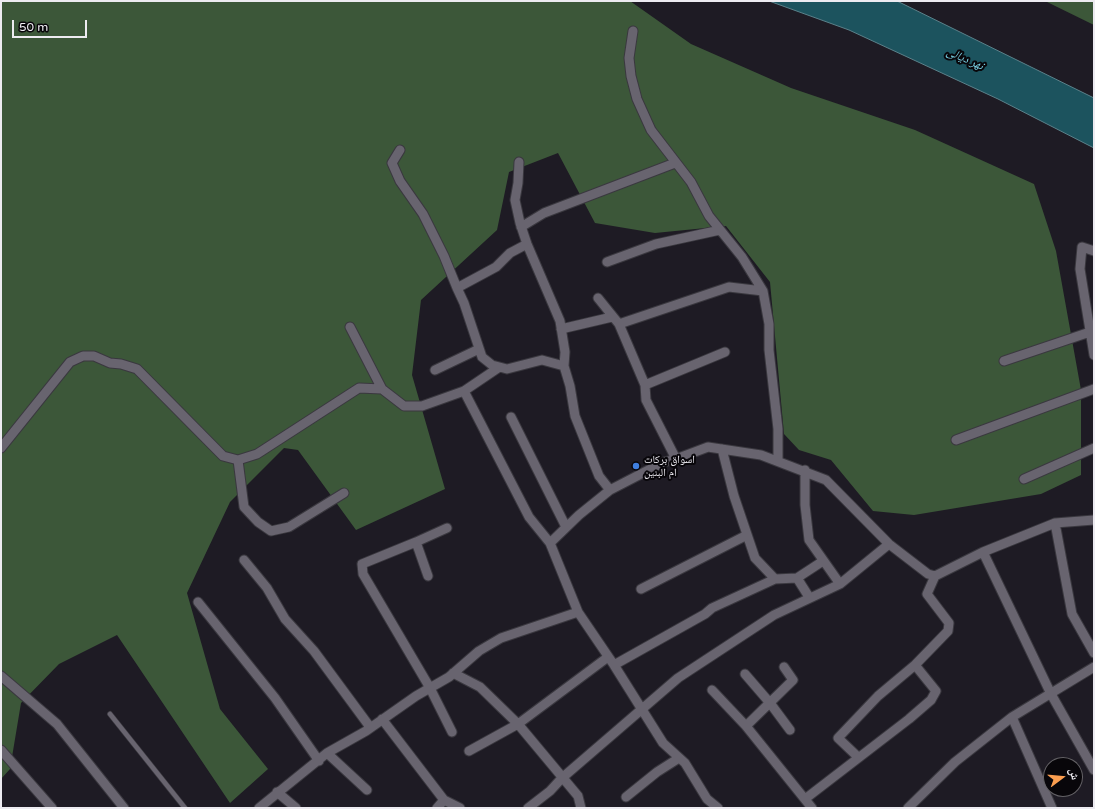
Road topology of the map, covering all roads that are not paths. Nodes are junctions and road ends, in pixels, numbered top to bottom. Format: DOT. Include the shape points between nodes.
graph roads {
  1 [pos="633,31"];
  2 [pos="400,150"];
  3 [pos="519,162"];
  4 [pos="675,163"];
  5 [pos="521,227"];
  6 [pos="720,230"];
  7 [pos="527,244"];
  8 [pos="1094,251"];
  9 [pos="607,262"];
  10 [pos="457,288"];
  11 [pos="763,291"];
  12 [pos="598,298"];
  13 [pos="612,317"];
  14 [pos="619,324"];
  15 [pos="350,327"];
  16 [pos="561,329"];
  17 [pos="1090,332"];
  18 [pos="479,349"];
  19 [pos="725,352"];
  20 [pos="1094,355"];
  21 [pos="1004,361"];
  22 [pos="564,366"];
  23 [pos="498,368"];
  24 [pos="435,370"];
  25 [pos="645,385"];
  26 [pos="382,389"];
  27 [pos="1094,389"];
  28 [pos="464,391"];
  29 [pos="511,417"];
  30 [pos="956,440"];
  31 [pos="1,448"];
  32 [pos="1094,448"];
  33 [pos="722,449"];
  34 [pos="238,460"];
  35 [pos="676,460"];
  36 [pos="778,460"];
  37 [pos="805,470"];
  38 [pos="1024,479"];
  39 [pos="610,490"];
  40 [pos="344,493"];
  41 [pos="1094,520"];
  42 [pos="1055,523"];
  43 [pos="566,527"];
  44 [pos="447,528"];
  45 [pos="747,535"];
  46 [pos="416,542"];
  47 [pos="550,543"];
  48 [pos="889,544"];
  49 [pos="982,552"];
  50 [pos="244,560"];
  51 [pos="823,561"];
  52 [pos="428,576"];
  53 [pos="935,576"];
  54 [pos="775,578"];
  55 [pos="797,578"];
  56 [pos="840,584"];
  57 [pos="641,589"];
  58 [pos="808,597"];
  59 [pos="198,602"];
  60 [pos="578,612"];
  61 [pos="1094,653"];
  62 [pos="611,661"];
  63 [pos="915,665"];
  64 [pos="784,667"];
  65 [pos="1093,671"];
  66 [pos="453,672"];
  67 [pos="745,674"];
  68 [pos="1,676"];
  69 [pos="430,688"];
  70 [pos="712,690"];
  71 [pos="1051,694"];
  72 [pos="770,702"];
  73 [pos="642,709"];
  74 [pos="110,714"];
  75 [pos="1012,718"];
  76 [pos="382,719"];
  77 [pos="518,724"];
  78 [pos="746,726"];
  79 [pos="370,728"];
  80 [pos="790,730"];
  81 [pos="452,732"];
  82 [pos="1,750"];
  83 [pos="470,751"];
  84 [pos="327,753"];
  85 [pos="858,757"];
  86 [pos="679,758"];
  87 [pos="319,761"];
  88 [pos="1094,770"];
  89 [pos="562,778"];
  90 [pos="367,790"];
  91 [pos="277,792"];
  92 [pos="626,797"];
  93 [pos="805,799"];
  94 [pos="444,800"];
  95 [pos="52,808"];
  96 [pos="124,808"];
  97 [pos="185,808"];
  98 [pos="259,808"];
  99 [pos="296,808"];
  100 [pos="437,808"];
  101 [pos="460,808"];
  102 [pos="528,808"];
  103 [pos="581,808"];
  104 [pos="718,808"];
  105 [pos="812,808"];
  106 [pos="908,808"];
  107 [pos="1052,808"];
  1 -- 4 [label="street" via="629,58 637,99 651,130"];
  2 -- 10 [label="street" via="392,163 423,214"];
  3 -- 5 [label="street" via="515,200"];
  4 -- 5 [label="street" via="544,213"];
  4 -- 6 [label="street" via="691,182 709,216"];
  5 -- 7 [label="street"];
  6 -- 9 [label="street" via="656,244"];
  6 -- 11 [label="street" via="742,257"];
  7 -- 10 [label="street" via="510,253 496,267"];
  7 -- 16 [label="street" via="560,321"];
  8 -- 17 [label="street" via="1082,247 1080,269"];
  10 -- 18 [label="street"];
  11 -- 14 [label="street" via="729,287"];
  11 -- 36 [label="street" via="769,324 769,350 778,429"];
  12 -- 13 [label="street"];
  13 -- 14 [label="street"];
  13 -- 16 [label="street"];
  14 -- 25 [label="street"];
  15 -- 26 [label="street"];
  16 -- 22 [label="street" via="565,352"];
  17 -- 20 [label="street"];
  17 -- 21 [label="street"];
  18 -- 23 [label="street" via="482,358"];
  18 -- 24 [label="street"];
  19 -- 25 [label="street"];
  22 -- 23 [label="street" via="542,360 522,367"];
  22 -- 39 [label="street" via="575,416 599,476"];
  23 -- 28 [label="street"];
  25 -- 35 [label="street" via="646,400"];
  26 -- 28 [label="street" via="404,406 422,406"];
  26 -- 34 [label="street" via="358,388 257,454"];
  27 -- 30 [label="street"];
  28 -- 47 [label="street" via="529,517"];
  29 -- 43 [label="street"];
  31 -- 34 [label="street" via="70,362 83,356 94,356 137,370 223,456"];
  32 -- 38 [label="street"];
  33 -- 35 [label="street" via="708,447"];
  33 -- 36 [label="street"];
  33 -- 45 [label="street"];
  34 -- 40 [label="street" via="244,507 271,531 289,527"];
  35 -- 39 [label="street" via="664,462"];
  36 -- 37 [label="street"];
  37 -- 48 [label="street" via="826,480"];
  37 -- 51 [label="street" via="809,540"];
  39 -- 43 [label="street"];
  41 -- 42 [label="street"];
  42 -- 49 [label="street"];
  42 -- 61 [label="street" via="1072,614"];
  43 -- 47 [label="street"];
  44 -- 46 [label="street"];
  45 -- 54 [label="street" via="755,558"];
  45 -- 57 [label="street"];
  46 -- 52 [label="street"];
  46 -- 69 [label="street" via="362,564 363,574"];
  47 -- 60 [label="street"];
  48 -- 53 [label="street" via="928,574"];
  48 -- 56 [label="street"];
  49 -- 53 [label="street"];
  49 -- 71 [label="street"];
  50 -- 79 [label="street" via="267,588 285,619 314,651"];
  51 -- 55 [label="street"];
  51 -- 56 [label="street"];
  53 -- 63 [label="street" via="927,594 949,623 948,631"];
  54 -- 55 [label="street"];
  54 -- 62 [label="street"];
  55 -- 58 [label="street"];
  56 -- 58 [label="street"];
  58 -- 73 [label="street" via="774,615 678,678"];
  59 -- 87 [label="street" via="275,698"];
  60 -- 62 [label="street"];
  60 -- 66 [label="street" via="501,638 479,651"];
  62 -- 73 [label="street"];
  62 -- 77 [label="street"];
  63 -- 85 [label="street" via="878,696 838,738"];
  63 -- 85 [label="street" via="936,691 931,700 909,720"];
  64 -- 72 [label="street" via="794,680"];
  65 -- 71 [label="street"];
  66 -- 69 [label="street"];
  66 -- 77 [label="street" via="480,687"];
  67 -- 72 [label="street"];
  68 -- 96 [label="street" via="57,724"];
  69 -- 76 [label="street"];
  69 -- 81 [label="street"];
  70 -- 78 [label="street"];
  71 -- 75 [label="street"];
  71 -- 88 [label="street"];
  72 -- 78 [label="street"];
  72 -- 80 [label="street"];
  73 -- 86 [label="street" via="663,743"];
  73 -- 89 [label="street"];
  74 -- 97 [label="lane"];
  75 -- 106 [label="street" via="955,762"];
  75 -- 107 [label="street"];
  76 -- 79 [label="street"];
  76 -- 94 [label="street"];
  77 -- 83 [label="street"];
  77 -- 89 [label="street"];
  78 -- 93 [label="street"];
  79 -- 84 [label="street"];
  82 -- 95 [label="street"];
  84 -- 87 [label="street"];
  84 -- 90 [label="street"];
  85 -- 93 [label="street"];
  86 -- 92 [label="street"];
  86 -- 104 [label="street" via="707,799"];
  87 -- 91 [label="street"];
  89 -- 102 [label="street"];
  89 -- 103 [label="street" via="578,796"];
  91 -- 98 [label="street"];
  91 -- 99 [label="street"];
  93 -- 105 [label="street"];
  94 -- 100 [label="street"];
  94 -- 101 [label="street"];
}
